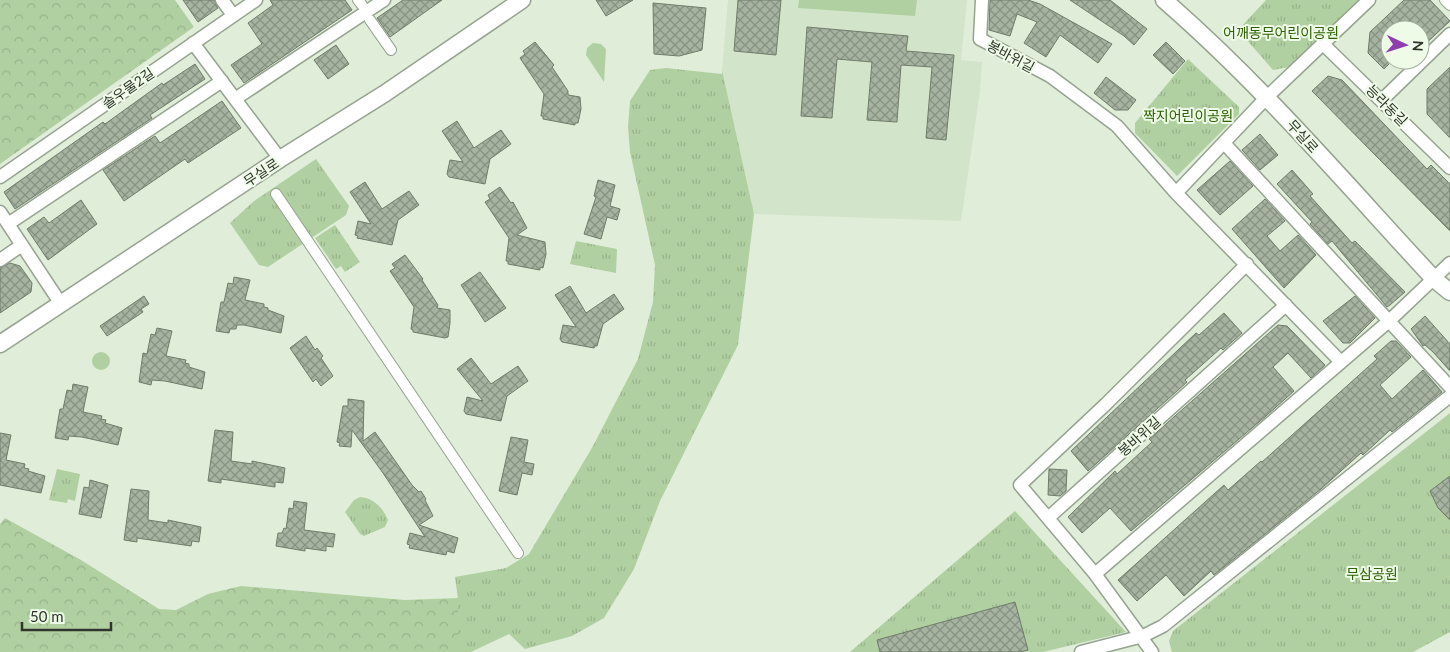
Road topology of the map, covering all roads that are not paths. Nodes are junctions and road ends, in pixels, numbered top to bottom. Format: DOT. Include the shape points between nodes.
graph roads {
  1 [pos="222,0"];
  2 [pos="256,0"];
  3 [pos="384,0"];
  4 [pos="522,0"];
  5 [pos="982,0"];
  6 [pos="1164,0"];
  7 [pos="1369,0"];
  8 [pos="1445,0"];
  9 [pos="1450,5"];
  10 [pos="233,15"];
  11 [pos="370,20"];
  12 [pos="1450,34"];
  13 [pos="193,43"];
  14 [pos="1324,44"];
  15 [pos="391,50"];
  16 [pos="222,81"];
  17 [pos="1267,97"];
  18 [pos="236,99"];
  19 [pos="1382,100"];
  20 [pos="1224,143"];
  21 [pos="280,159"];
  22 [pos="1447,160"];
  23 [pos="0,177"];
  24 [pos="1176,193"];
  25 [pos="276,194"];
  26 [pos="0,212"];
  27 [pos="8,224"];
  28 [pos="22,245"];
  29 [pos="0,260"];
  30 [pos="1450,263"];
  31 [pos="1247,264"];
  32 [pos="1434,279"];
  33 [pos="1450,292"];
  34 [pos="61,304"];
  35 [pos="1286,305"];
  36 [pos="1450,306"];
  37 [pos="1389,322"];
  38 [pos="0,344"];
  39 [pos="1341,362"];
  40 [pos="1450,387"];
  41 [pos="1450,396"];
  42 [pos="1048,518"];
  43 [pos="518,553"];
  44 [pos="1095,574"];
  45 [pos="1143,636"];
  46 [pos="1081,652"];
  47 [pos="1152,652"];
  1 -- 10 [label="street"];
  2 -- 10 [label="street, 솔우물2길"];
  3 -- 18 [label="street"];
  4 -- 21 [label="street, 무실로" via="384,94"];
  5 -- 24 [label="street, 봉바위길" via="980,39 1050,76 1117,126"];
  6 -- 17 [label="street, 무실로"];
  7 -- 14 [label="street"];
  8 -- 9 [label="street"];
  10 -- 13 [label="street, 솔우물2길"];
  11 -- 15 [label="street"];
  12 -- 19 [label="street"];
  13 -- 16 [label="street"];
  13 -- 23 [label="street, 솔우물2길"];
  14 -- 17 [label="street"];
  14 -- 19 [label="street, 능라동길"];
  16 -- 18 [label="street"];
  16 -- 27 [label="street"];
  17 -- 20 [label="street"];
  17 -- 32 [label="street, 무실로"];
  18 -- 21 [label="street"];
  19 -- 22 [label="street, 능라동길"];
  20 -- 24 [label="street"];
  20 -- 37 [label="street"];
  21 -- 34 [label="street, 무실로"];
  24 -- 31 [label="street, 봉바위길"];
  25 -- 43 [label="street"];
  26 -- 27 [label="street"];
  27 -- 28 [label="street"];
  28 -- 29 [label="street"];
  28 -- 34 [label="street"];
  30 -- 32 [label="street"];
  31 -- 35 [label="street, 봉바위길"];
  31 -- 42 [label="street" via="1020,485"];
  32 -- 33 [label="street, 무실로"];
  32 -- 36 [label="street, 무실로"];
  32 -- 37 [label="street"];
  34 -- 38 [label="street, 무실로"];
  35 -- 39 [label="street"];
  35 -- 42 [label="street, 봉바위길"];
  37 -- 39 [label="street"];
  37 -- 40 [label="street"];
  39 -- 44 [label="street"];
  41 -- 45 [label="street" via="1163,626"];
  42 -- 44 [label="street"];
  44 -- 45 [label="street"];
  45 -- 46 [label="street"];
  45 -- 47 [label="street"];
}
